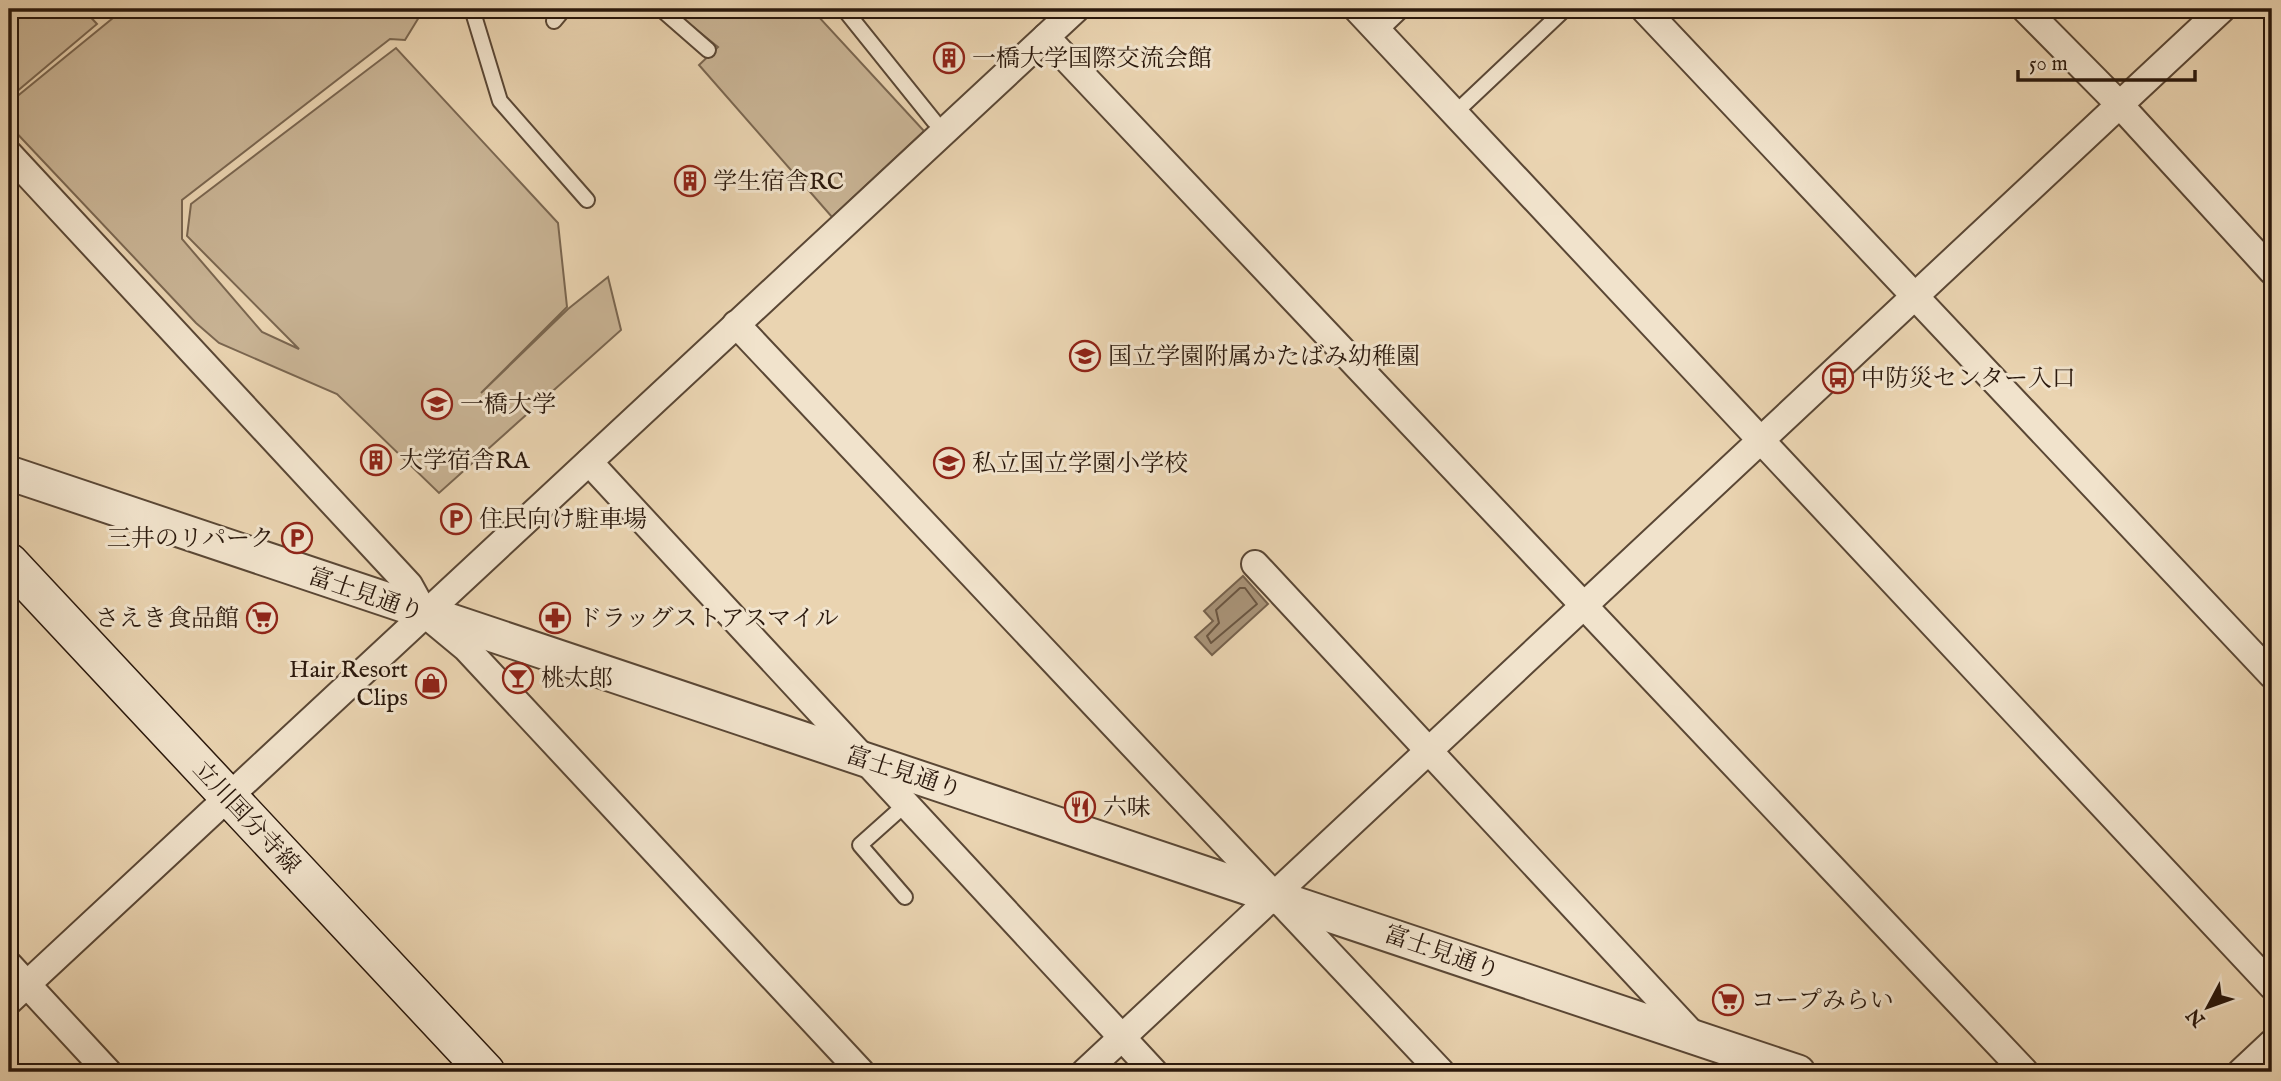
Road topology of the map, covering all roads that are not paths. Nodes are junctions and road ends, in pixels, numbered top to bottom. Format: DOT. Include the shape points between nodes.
graph roads {
  1 [pos="472,9"];
  2 [pos="564,9"];
  3 [pos="661,9"];
  4 [pos="1076,9"];
  5 [pos="1357,9"];
  6 [pos="1404,9"];
  7 [pos="1565,9"];
  8 [pos="1644,9"];
  9 [pos="2025,9"];
  10 [pos="2222,9"];
  11 [pos="850,11"];
  12 [pos="554,20"];
  13 [pos="1379,32"];
  14 [pos="1046,37"];
  15 [pos="708,50"];
  16 [pos="2119,104"];
  17 [pos="1454,113"];
  18 [pos="934,121"];
  19 [pos="9,155"];
  20 [pos="587,200"];
  21 [pos="2272,271"];
  22 [pos="1916,294"];
  23 [pos="736,324"];
  24 [pos="1763,438"];
  25 [pos="589,462"];
  26 [pos="9,473"];
  27 [pos="9,562"];
  28 [pos="1255,564"];
  29 [pos="1584,606"];
  30 [pos="425,614"];
  31 [pos="2272,675"];
  32 [pos="1429,752"];
  33 [pos="868,761"];
  34 [pos="228,796"];
  35 [pos="907,803"];
  36 [pos="1276,896"];
  37 [pos="905,897"];
  38 [pos="15,984"];
  39 [pos="2272,986"];
  40 [pos="1696,1038"];
  41 [pos="1122,1039"];
  42 [pos="2272,1043"];
  43 [pos="108,1072"];
  44 [pos="486,1072"];
  45 [pos="861,1072"];
  46 [pos="1085,1072"];
  47 [pos="1153,1072"];
  48 [pos="1441,1072"];
  49 [pos="1798,1072"];
  50 [pos="2025,1072"];
  51 [pos="2241,1072"];
  1 -- 20 [label="lane" via="500,101"];
  2 -- 12 [label="lane"];
  3 -- 15 [label="lane"];
  4 -- 14 [label="street"];
  5 -- 13 [label="street"];
  6 -- 13 [label="lane"];
  7 -- 17 [label="lane"];
  8 -- 22 [label="street"];
  9 -- 16 [label="street"];
  10 -- 16 [label="street"];
  11 -- 18 [label="lane"];
  13 -- 17 [label="street"];
  14 -- 23 [label="street"];
  14 -- 29 [label="street"];
  16 -- 21 [label="street"];
  16 -- 22 [label="street"];
  17 -- 24 [label="street"];
  19 -- 30 [label="street" via="409,585"];
  22 -- 24 [label="street"];
  22 -- 31 [label="street"];
  23 -- 25 [label="street"];
  23 -- 36 [label="street"];
  24 -- 29 [label="street"];
  24 -- 39 [label="street"];
  25 -- 30 [label="street"];
  25 -- 33 [label="street"];
  26 -- 30 [label="street, 富士見通り"];
  27 -- 34 [label="main road, 立川国分寺線"];
  28 -- 32 [label="street"];
  29 -- 32 [label="street"];
  29 -- 50 [label="street"];
  30 -- 33 [label="street, 富士見通り"];
  30 -- 34 [label="street"];
  30 -- 45 [label="street" via="466,648"];
  32 -- 36 [label="street"];
  32 -- 40 [label="street"];
  33 -- 35 [label="street"];
  33 -- 36 [label="street, 富士見通り"];
  34 -- 38 [label="street"];
  34 -- 44 [label="main road, 立川国分寺線"];
  35 -- 37 [label="lane" via="860,845"];
  35 -- 41 [label="street"];
  36 -- 40 [label="street, 富士見通り"];
  36 -- 41 [label="street"];
  36 -- 48 [label="street"];
  38 -- 43 [label="street"];
  40 -- 49 [label="street, 富士見通り"];
  41 -- 46 [label="street"];
  41 -- 47 [label="street"];
  42 -- 51 [label="street"];
}
